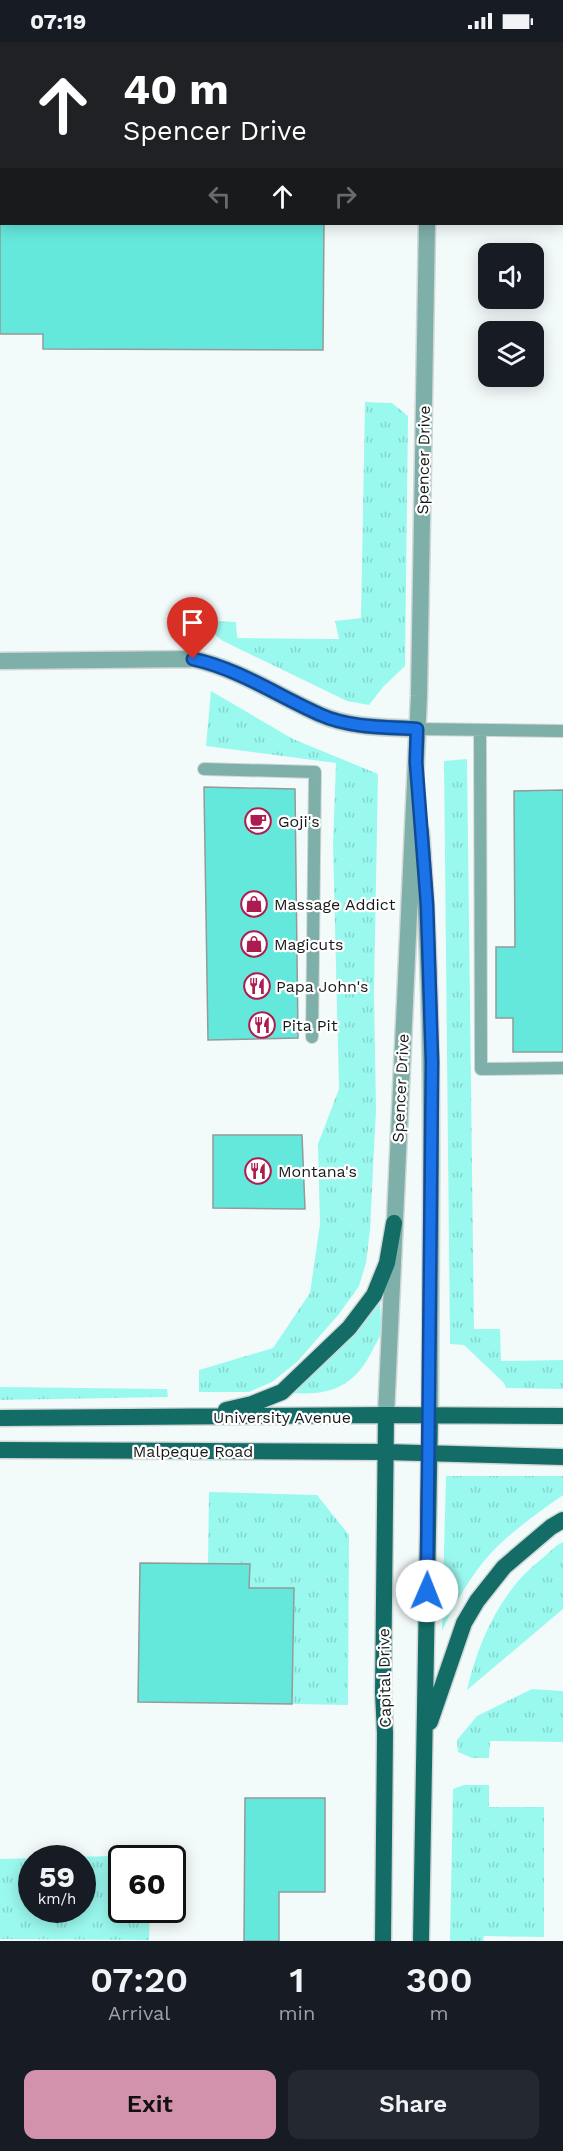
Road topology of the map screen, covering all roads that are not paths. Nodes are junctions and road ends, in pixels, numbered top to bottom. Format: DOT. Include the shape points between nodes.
graph roads {
  1 [pos="427,225"];
  2 [pos="0,661"];
  3 [pos="417,729"];
  4 [pos="480,730"];
  5 [pos="563,731"];
  6 [pos="416,762"];
  7 [pos="204,769"];
  8 [pos="312,1038"];
  9 [pos="563,1068"];
  10 [pos="394,1222"];
  11 [pos="387,1415"];
  12 [pos="430,1415"];
  13 [pos="563,1416"];
  14 [pos="129,1417"];
  15 [pos="0,1418"];
  16 [pos="0,1450"];
  17 [pos="385,1452"];
  18 [pos="429,1453"];
  19 [pos="563,1457"];
  20 [pos="563,1520"];
  21 [pos="425,1737"];
  22 [pos="383,1941"];
  23 [pos="421,1941"];
  1 -- 3 [label="street, Spencer Drive"];
  2 -- 3 [label="street" via="193,659 257,682 322,716 346,724"];
  3 -- 4 [label="lane"];
  3 -- 6 [label="street, Spencer Drive"];
  4 -- 5 [label="lane"];
  4 -- 9 [label="lane" via="481,1070"];
  6 -- 10 [label="street, Spencer Drive"];
  6 -- 12 [label="street, Spencer Drive" via="427,905 432,1062"];
  7 -- 8 [label="lane" via="315,772"];
  10 -- 11 [label="street, Spencer Drive"];
  10 -- 14 [label="main road" via="387,1263 374,1295 349,1329 282,1392 219,1411"];
  11 -- 12 [label="main road, University Avenue"];
  11 -- 14 [label="main road, University Avenue"];
  11 -- 17 [label="main road, Capital Drive"];
  12 -- 13 [label="main road, University Avenue"];
  12 -- 18 [label="main road, Spencer Drive"];
  14 -- 15 [label="main road, University Avenue"];
  16 -- 17 [label="main road, Malpeque Road"];
  17 -- 18 [label="main road"];
  17 -- 22 [label="main road, Capital Drive"];
  18 -- 19 [label="main road"];
  18 -- 21 [label="main road"];
  20 -- 21 [label="main road" via="504,1567 477,1601 464,1623"];
  21 -- 23 [label="main road"];
}
